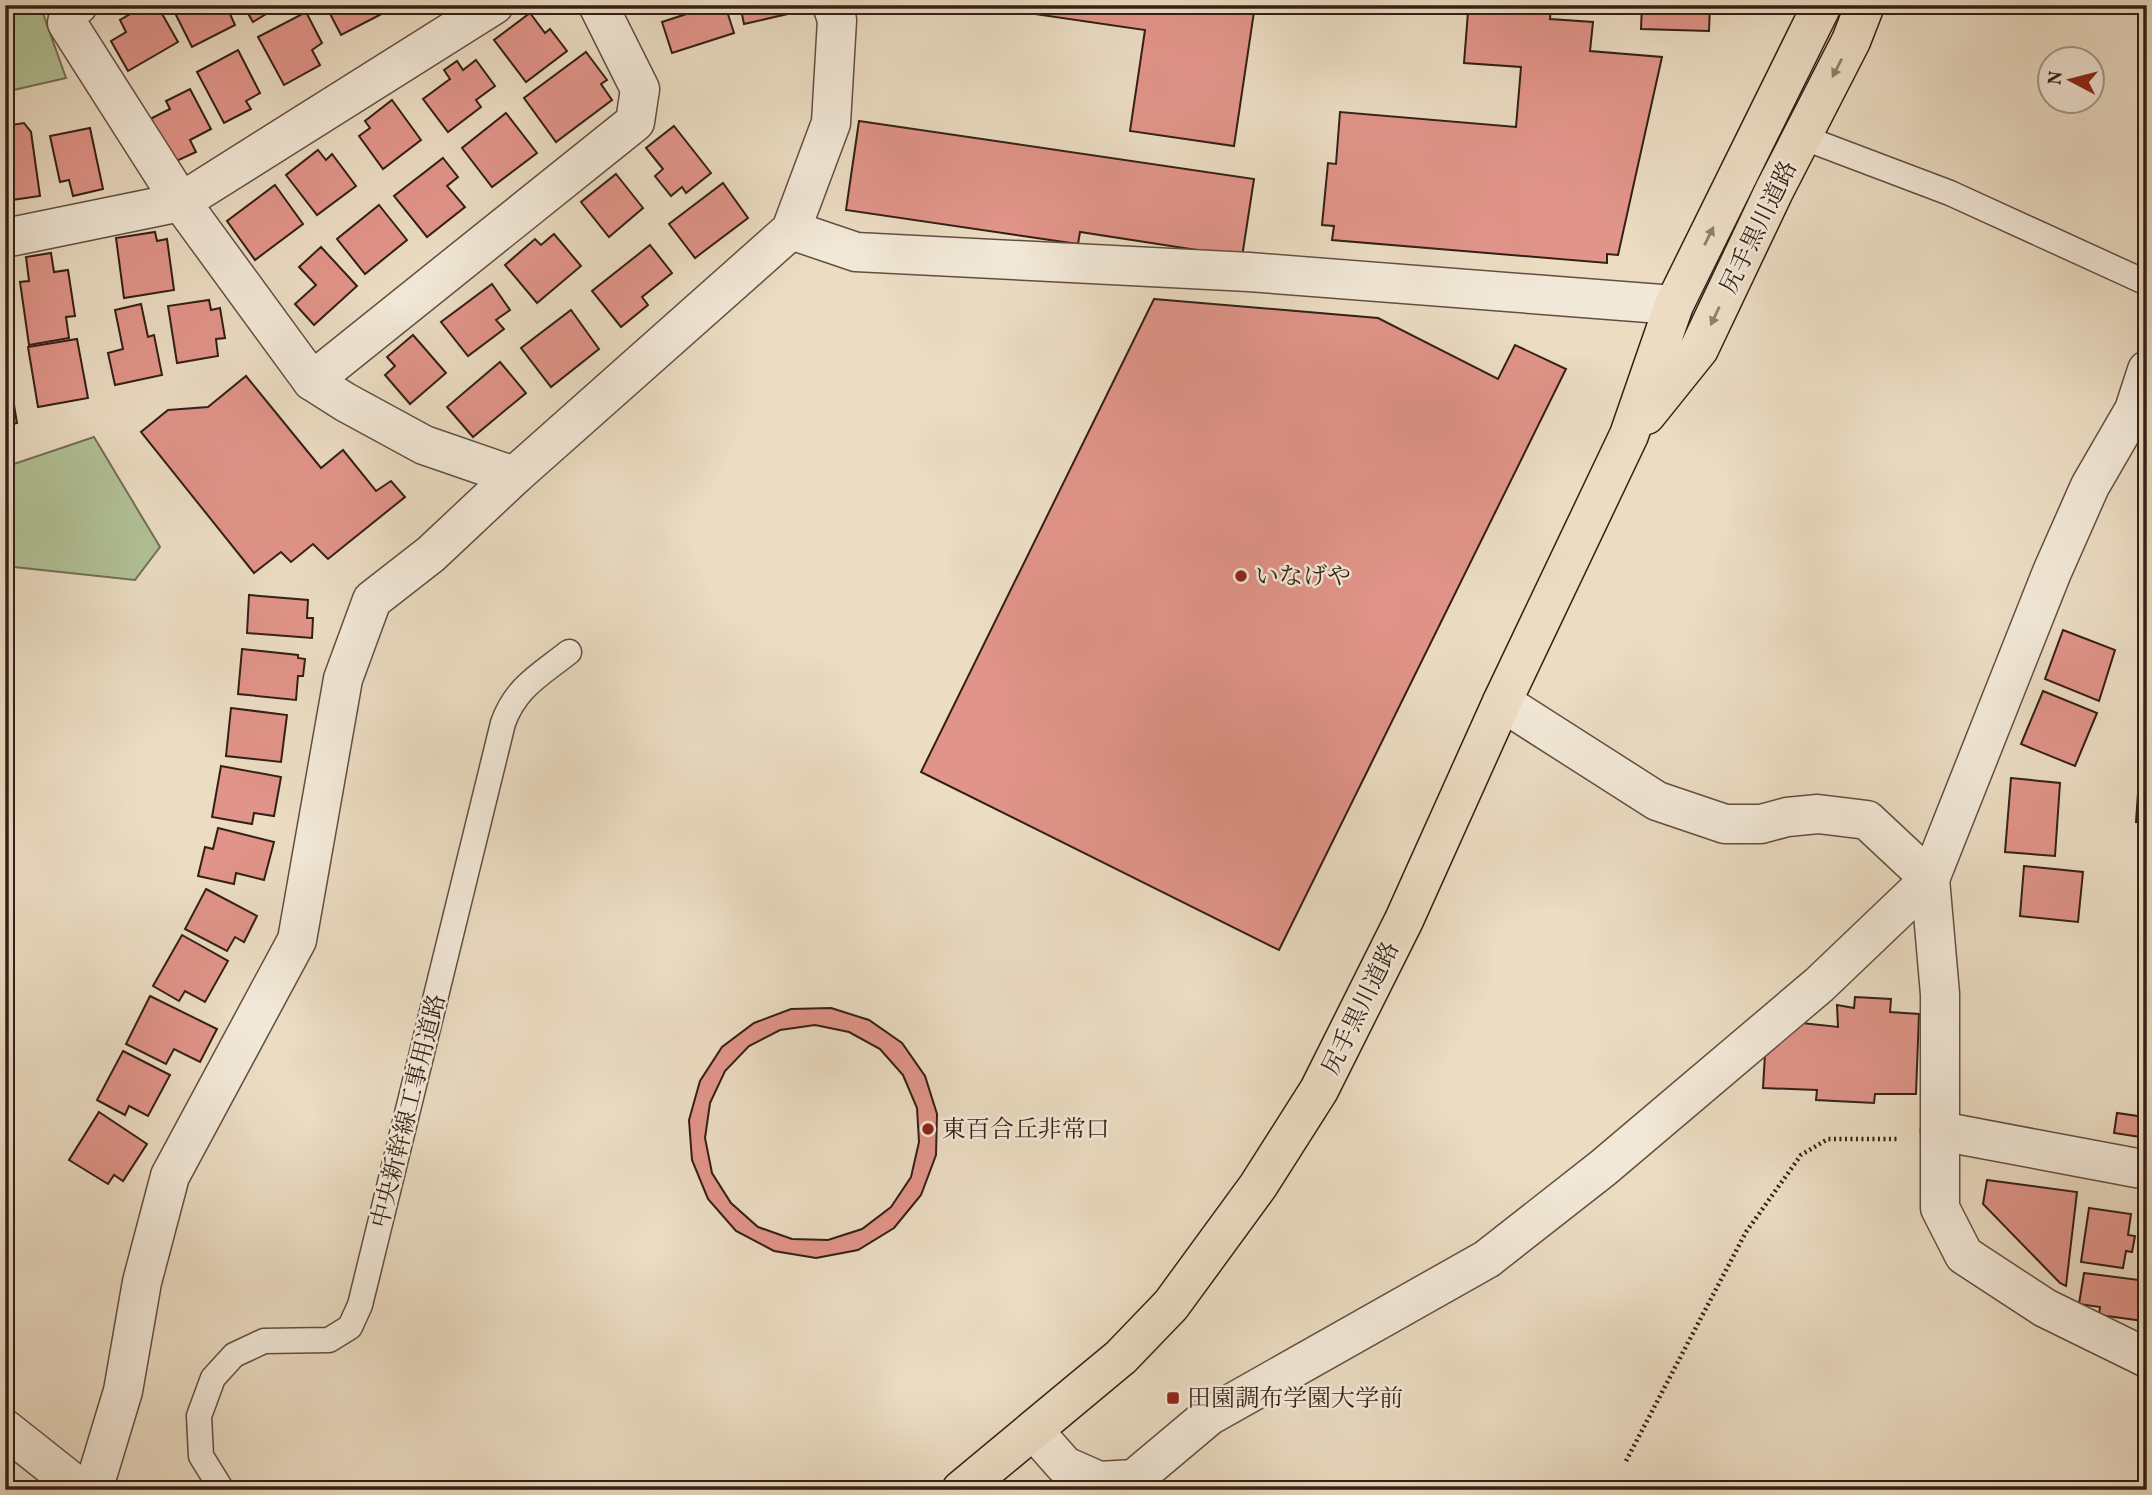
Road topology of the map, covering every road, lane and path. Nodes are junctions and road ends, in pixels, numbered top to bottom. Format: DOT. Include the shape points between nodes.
graph roads {
  1 [pos="78,5"];
  2 [pos="494,5"];
  3 [pos="598,5"];
  4 [pos="832,5"];
  5 [pos="1865,5"];
  6 [pos="1821,6"];
  7 [pos="1801,137"];
  8 [pos="181,202"];
  9 [pos="792,230"];
  10 [pos="5,238"];
  11 [pos="2147,284"];
  12 [pos="1674,305"];
  13 [pos="2147,370"];
  14 [pos="312,381"];
  15 [pos="1629,435"];
  16 [pos="514,476"];
  17 [pos="569,652"];
  18 [pos="1502,702"];
  19 [pos="1930,879"];
  20 [pos="1940,1131"];
  21 [pos="2147,1170"];
  22 [pos="2147,1358"];
  23 [pos="5,1429"];
  24 [pos="1034,1431"];
  25 [pos="1626,1461"];
  26 [pos="82,1490"];
  27 [pos="93,1490"];
  28 [pos="222,1490"];
  29 [pos="961,1490"];
  1 -- 8 [label="street" via="70,9 67,23"];
  2 -- 8 [label="street"];
  3 -- 14 [label="street" via="640,89 635,122"];
  4 -- 9 [label="street" via="837,20 831,123"];
  5 -- 7 [label="main road, 尻手黒川道路, one-way"];
  12 -- 6 [label="main road, 尻手黒川道路, one-way"];
  7 -- 11 [label="lane" via="1950,193"];
  7 -- 15 [label="main road, 尻手黒川道路, one-way" via="1699,349"];
  8 -- 10 [label="street"];
  8 -- 14 [label="street"];
  9 -- 12 [label="street" via="856,252 1249,272"];
  9 -- 16 [label="street"];
  12 -- 15 [label="main road, 尻手黒川道路"];
  13 -- 19 [label="street" via="2134,410 2090,486 2052,572"];
  14 -- 16 [label="street" via="424,445"];
  15 -- 18 [label="main road, 尻手黒川道路"];
  16 -- 27 [label="street" via="431,555 372,600 343,679 297,940 170,1176 142,1282 122,1391"];
  17 -- 28 [label="lane, 中央新幹線工事用道路" via="522,688 503,723 360,1306 350,1326 329,1340 264,1341 234,1355 213,1378 199,1416 201,1456"];
  18 -- 19 [label="street" via="1657,801 1725,824 1761,824 1818,814 1867,820"];
  18 -- 24 [label="main road, 尻手黒川道路" via="1404,920 1325,1078 1264,1175 1171,1306 1121,1357"];
  19 -- 20 [label="street" via="1940,994"];
  19 -- 24 [label="street" via="1819,985 1603,1168 1487,1259 1209,1416 1134,1479 1099,1481 1065,1466"];
  20 -- 21 [label="street"];
  20 -- 22 [label="street" via="1940,1208 1964,1255 2045,1308"];
  20 -- 25 [label="path" via="1896,1139 1828,1139 1801,1155 1746,1232"];
  23 -- 26 [label="street"];
  24 -- 29 [label="main road, 尻手黒川道路"];
}
